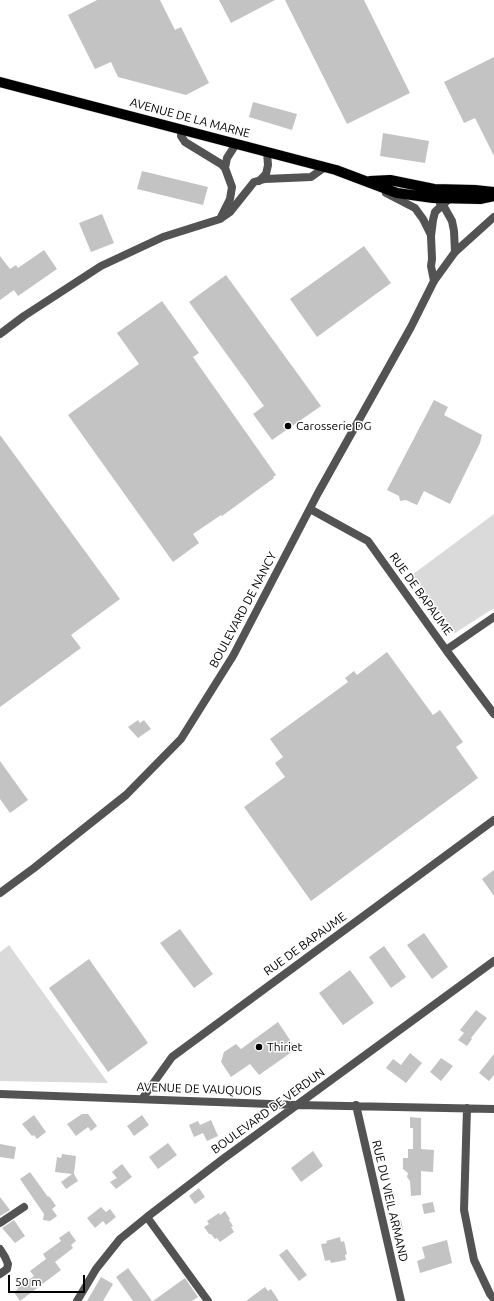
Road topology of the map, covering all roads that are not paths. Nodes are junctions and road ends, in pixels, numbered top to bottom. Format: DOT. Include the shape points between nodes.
graph roads {
  1 [pos="2,82"];
  2 [pos="182,130"];
  3 [pos="236,144"];
  4 [pos="267,152"];
  5 [pos="325,167"];
  6 [pos="225,168"];
  7 [pos="259,181"];
  8 [pos="364,181"];
  9 [pos="414,186"];
  10 [pos="460,189"];
  11 [pos="494,192"];
  12 [pos="494,196"];
  13 [pos="433,198"];
  14 [pos="446,202"];
  15 [pos="494,218"];
  16 [pos="220,219"];
  17 [pos="431,236"];
  18 [pos="455,252"];
  19 [pos="434,281"];
  20 [pos="0,334"];
  21 [pos="310,509"];
  22 [pos="494,617"];
  23 [pos="446,650"];
  24 [pos="494,714"];
  25 [pos="494,820"];
  26 [pos="0,893"];
  27 [pos="494,961"];
  28 [pos="0,1094"];
  29 [pos="142,1099"];
  30 [pos="297,1105"];
  31 [pos="356,1105"];
  32 [pos="467,1108"];
  33 [pos="494,1109"];
  34 [pos="24,1207"];
  35 [pos="147,1217"];
  36 [pos="0,1223"];
  37 [pos="0,1249"];
  38 [pos="0,1274"];
  39 [pos="494,1299"];
  40 [pos="77,1301"];
  41 [pos="208,1301"];
  42 [pos="401,1301"];
  1 -- 2 [label="main road, AVENUE DE LA MARNE"];
  2 -- 3 [label="main road, AVENUE DE LA MARNE"];
  2 -- 6 [label="street" via="181,136 185,142"];
  3 -- 4 [label="main road, AVENUE DE LA MARNE"];
  3 -- 6 [label="street" via="227,158"];
  4 -- 5 [label="main road, AVENUE DE LA MARNE"];
  4 -- 7 [label="street" via="266,174"];
  5 -- 7 [label="street" via="311,177"];
  5 -- 8 [label="main road, AVENUE DE LA MARNE"];
  6 -- 16 [label="street" via="232,187 230,199"];
  7 -- 16 [label="street" via="254,182 230,212"];
  8 -- 9 [label="main road, AVENUE DE LA MARNE" via="390,180"];
  8 -- 13 [label="main road, AVENUE DE LA MARNE" via="397,194"];
  8 -- 17 [label="street" via="415,208"];
  9 -- 10 [label="main road, AVENUE DE LA MARNE"];
  9 -- 13 [label="street"];
  10 -- 11 [label="main road, AVENUE DE LA MARNE"];
  10 -- 14 [label="street"];
  12 -- 14 [label="main road, AVENUE DE LA MARNE"];
  13 -- 14 [label="main road, AVENUE DE LA MARNE"];
  14 -- 17 [label="street" via="436,212"];
  14 -- 18 [label="street" via="454,231"];
  15 -- 18 [label="street, BOULEVARD DE NANCY"];
  16 -- 20 [label="street" via="163,237 101,266"];
  17 -- 19 [label="street"];
  18 -- 19 [label="street, BOULEVARD DE NANCY"];
  19 -- 21 [label="street, BOULEVARD DE NANCY"];
  21 -- 23 [label="street, RUE DE BAPAUME" via="368,540"];
  21 -- 26 [label="street, BOULEVARD DE NANCY" via="233,656 181,739 126,795"];
  22 -- 23 [label="street"];
  23 -- 24 [label="street, RUE DE BAPAUME"];
  25 -- 29 [label="street, RUE DE BAPAUME" via="172,1057"];
  27 -- 30 [label="street, BOULEVARD DE VERDUN"];
  28 -- 29 [label="street, AVENUE DE VAUQUOIS"];
  29 -- 30 [label="street, AVENUE DE VAUQUOIS"];
  30 -- 31 [label="street, AVENUE DE VAUQUOIS"];
  30 -- 35 [label="street, BOULEVARD DE VERDUN"];
  31 -- 32 [label="street, AVENUE DE VAUQUOIS"];
  31 -- 42 [label="street, RUE DU VIEIL ARMAND"];
  32 -- 33 [label="street, AVENUE DE VAUQUOIS"];
  32 -- 39 [label="street" via="464,1210 474,1260"];
  34 -- 36 [label="street"];
  35 -- 40 [label="street, BOULEVARD DE VERDUN" via="120,1239 96,1269"];
  35 -- 41 [label="street"];
  37 -- 38 [label="street" via="8,1264 7,1269"];
}
